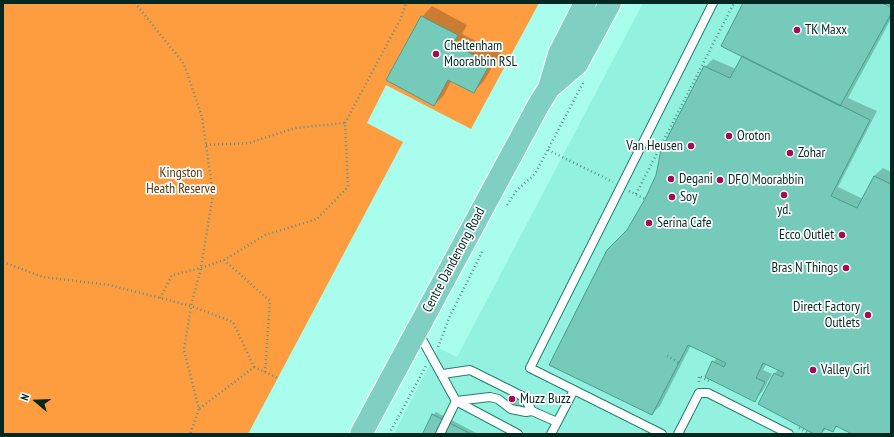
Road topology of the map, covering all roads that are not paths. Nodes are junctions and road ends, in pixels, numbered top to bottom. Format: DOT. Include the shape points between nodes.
graph roads {
  1 [pos="585,3"];
  2 [pos="610,3"];
  3 [pos="713,3"];
  4 [pos="549,88"];
  5 [pos="417,329"];
  6 [pos="443,374"];
  7 [pos="574,390"];
  8 [pos="456,401"];
  9 [pos="532,411"];
  10 [pos="557,422"];
  11 [pos="361,434"];
  12 [pos="440,434"];
  13 [pos="518,434"];
  14 [pos="551,434"];
  15 [pos="662,434"];
  16 [pos="678,434"];
  17 [pos="789,434"];
  1 -- 4 [label="main road, Centre Dandenong Road" via="559,54"];
  2 -- 4 [label="main road, Centre Dandenong Road" via="577,64"];
  3 -- 7 [label="lane" via="530,368"];
  4 -- 5 [label="main road, Centre Dandenong Road"];
  5 -- 6 [label="lane"];
  5 -- 11 [label="main road, Centre Dandenong Road"];
  6 -- 8 [label="lane"];
  6 -- 9 [label="lane" via="470,370 524,397"];
  7 -- 10 [label="lane"];
  7 -- 15 [label="lane"];
  8 -- 9 [label="lane" via="490,397 498,399 511,409"];
  8 -- 12 [label="lane"];
  8 -- 13 [label="lane"];
  9 -- 10 [label="lane"];
  10 -- 14 [label="lane"];
  16 -- 17 [label="lane" via="696,397 700,393 708,393"];
}
